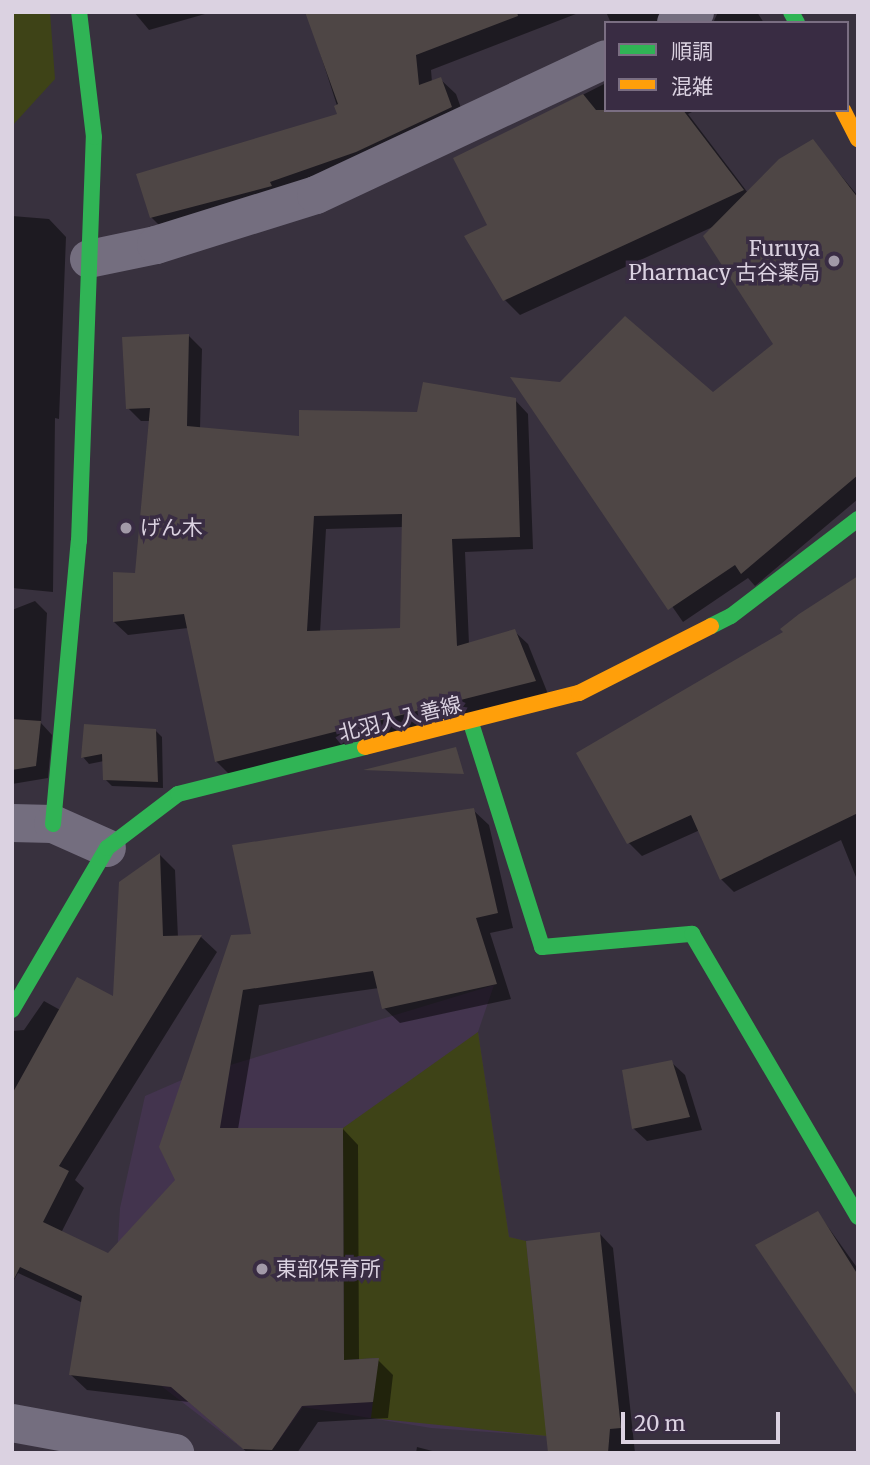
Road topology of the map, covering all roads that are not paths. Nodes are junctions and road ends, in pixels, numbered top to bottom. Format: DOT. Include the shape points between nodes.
graph roads {
  1 [pos="79,12"];
  2 [pos="695,12"];
  3 [pos="679,21"];
  4 [pos="604,60"];
  5 [pos="844,112"];
  6 [pos="858,139"];
  7 [pos="89,259"];
  8 [pos="858,519"];
  9 [pos="471,723"];
  10 [pos="12,823"];
  11 [pos="53,824"];
  12 [pos="107,848"];
  13 [pos="12,1010"];
  14 [pos="858,1217"];
  15 [pos="12,1423"];
  16 [pos="175,1453"];
  1 -- 7 [label="street" via="93,137"];
  2 -- 3 [label="street"];
  4 -- 7 [label="street" via="316,195 156,245"];
  5 -- 6 [label="street"];
  7 -- 11 [label="street" via="79,541"];
  8 -- 9 [label="street, 北羽入入善線" via="731,616 579,693"];
  9 -- 12 [label="street, 北羽入入善線" via="178,794"];
  9 -- 14 [label="street" via="542,947 692,934"];
  10 -- 11 [label="street"];
  11 -- 12 [label="street"];
  12 -- 13 [label="street, 北羽入入善線"];
  15 -- 16 [label="street" via="86,1433"];
}
